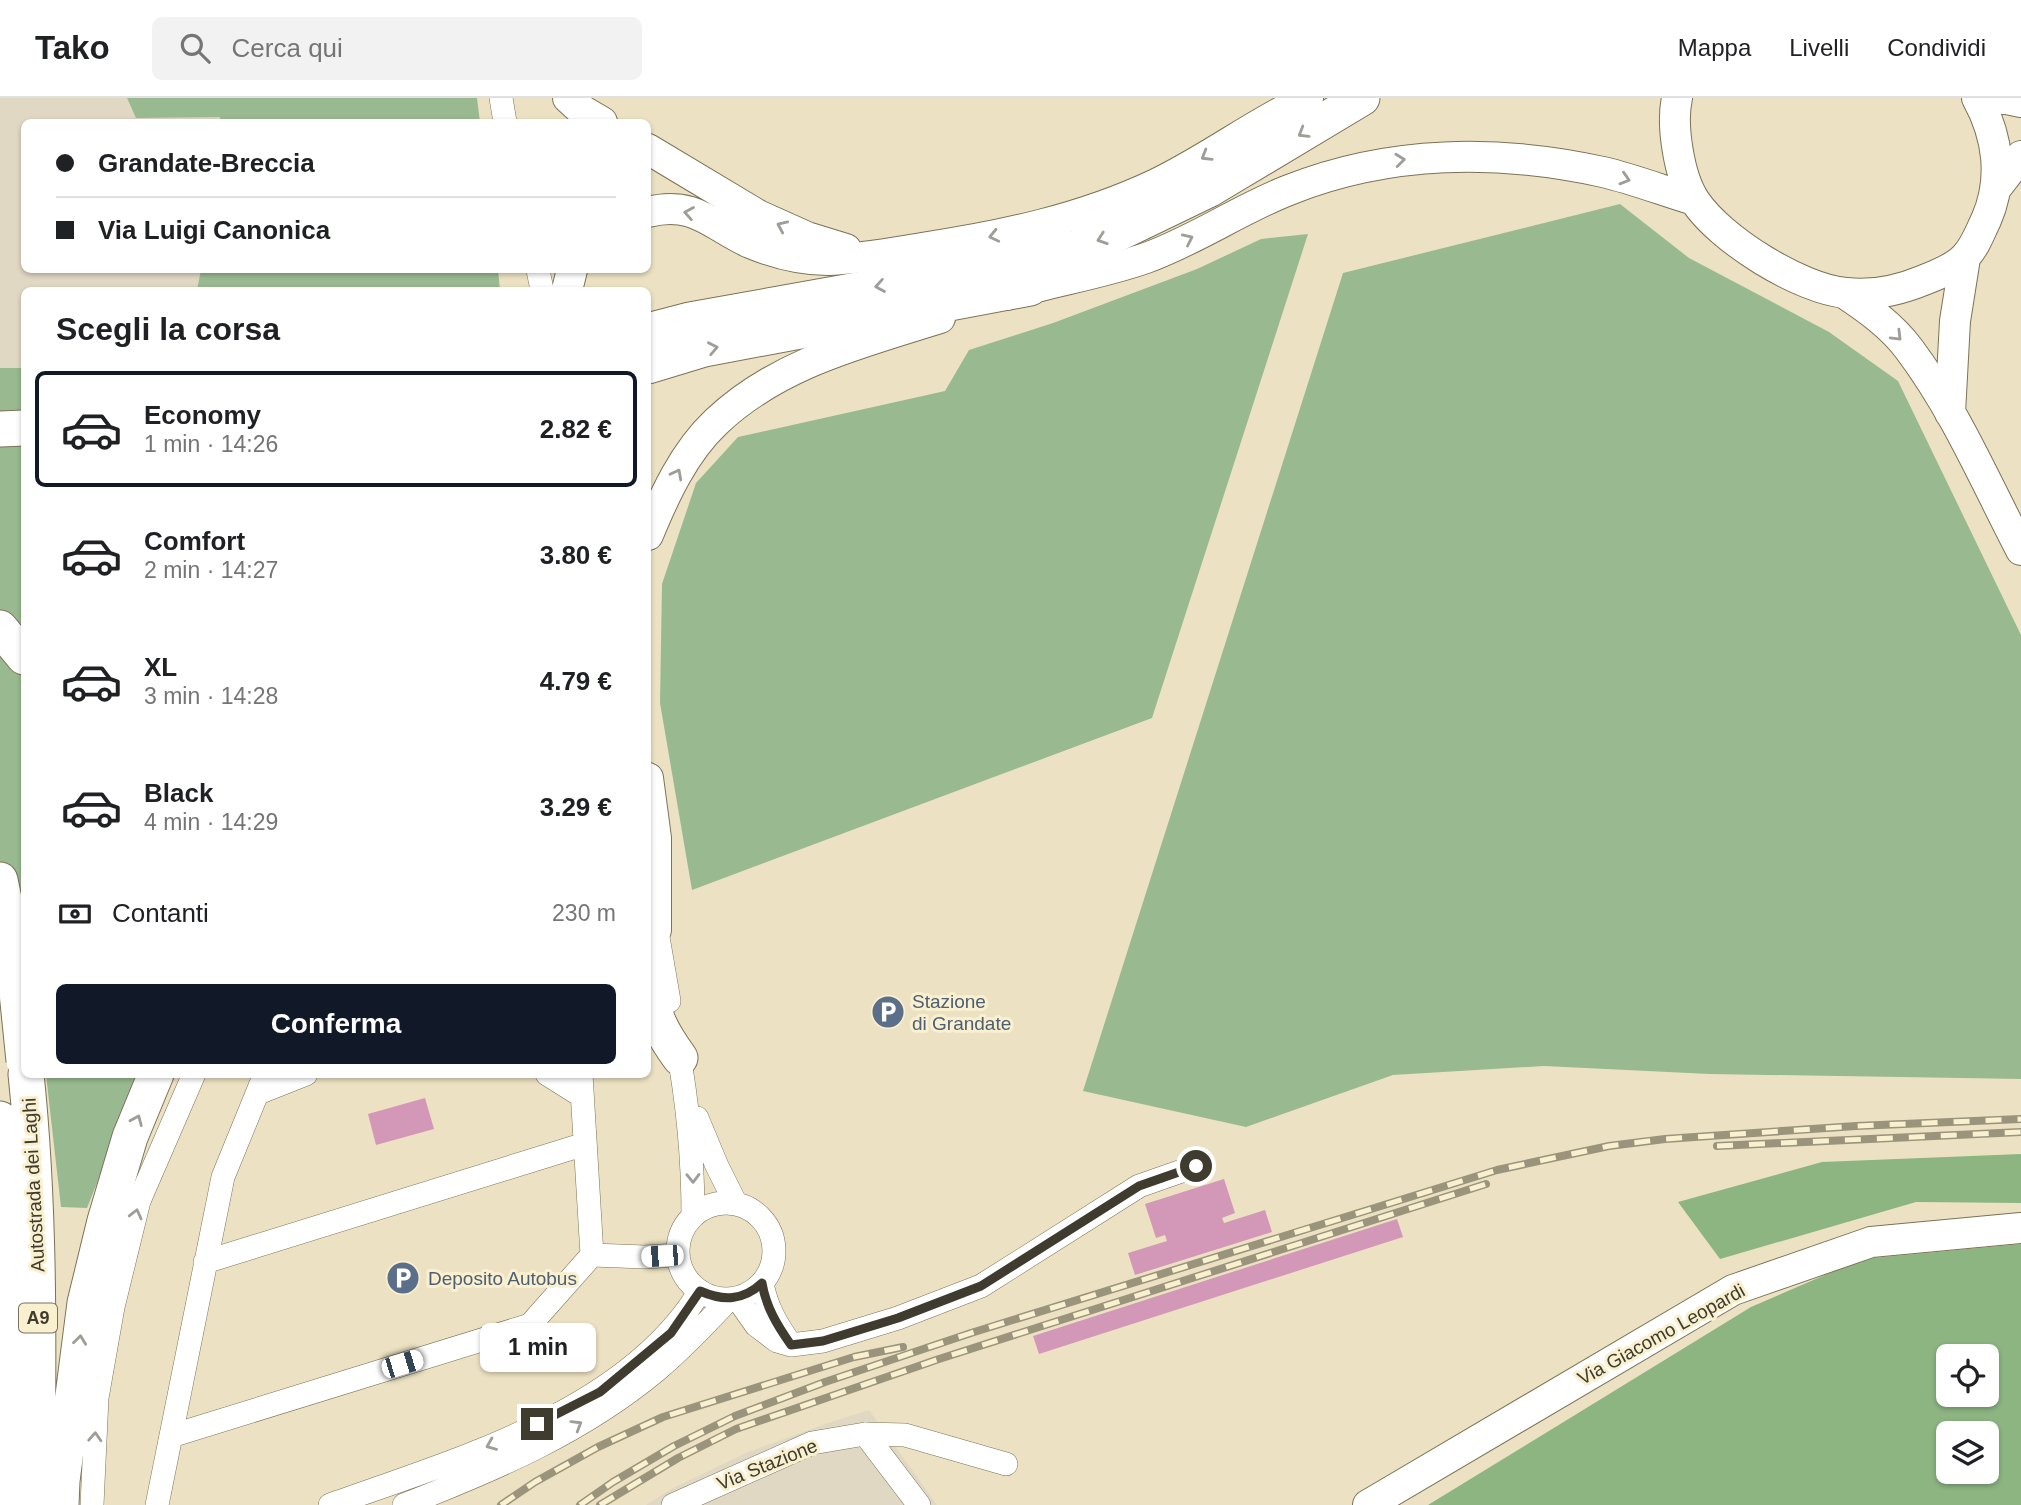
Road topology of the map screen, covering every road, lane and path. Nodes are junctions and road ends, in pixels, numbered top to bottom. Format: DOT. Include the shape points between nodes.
graph roads {
  1 [pos="501,98"];
  2 [pos="568,98"];
  3 [pos="1308,98"];
  4 [pos="1362,98"];
  5 [pos="1677,98"];
  6 [pos="1977,98"];
  7 [pos="2002,98"];
  8 [pos="2021,102"];
  9 [pos="504,119"];
  10 [pos="597,119"];
  11 [pos="651,151"];
  12 [pos="2021,156"];
  13 [pos="1997,187"];
  14 [pos="1694,200"];
  15 [pos="651,211"];
  16 [pos="870,256"];
  17 [pos="1965,258"];
  18 [pos="1030,288"];
  19 [pos="1844,293"];
  20 [pos="651,330"];
  21 [pos="651,365"];
  22 [pos="1950,413"];
  23 [pos="21,428"];
  24 [pos="0,429"];
  25 [pos="651,528"];
  26 [pos="2021,550"];
  27 [pos="0,628"];
  28 [pos="21,653"];
  29 [pos="651,800"];
  30 [pos="0,880"];
  31 [pos="651,893"];
  32 [pos="656,930"];
  33 [pos="651,1001"];
  34 [pos="21,1031"];
  35 [pos="21,1061"];
  36 [pos="0,1064"];
  37 [pos="683,1074"];
  38 [pos="25,1078"];
  39 [pos="154,1078"];
  40 [pos="192,1078"];
  41 [pos="288,1078"];
  42 [pos="559,1078"];
  43 [pos="261,1084"];
  44 [pos="581,1085"];
  45 [pos="11,1128"];
  46 [pos="585,1144"];
  47 [pos="1196,1166"];
  48 [pos="736,1204"];
  49 [pos="694,1216"];
  50 [pos="2021,1228"];
  51 [pos="592,1255"];
  52 [pos="678,1255"];
  53 [pos="205,1262"];
  54 [pos="762,1283"];
  55 [pos="700,1291"];
  56 [pos="733,1298"];
  57 [pos="791,1345"];
  58 [pos="865,1434"];
  59 [pos="171,1436"];
  60 [pos="1006,1464"];
  61 [pos="10,1505"];
  62 [pos="37,1505"];
  63 [pos="61,1505"];
  64 [pos="92,1505"];
  65 [pos="157,1505"];
  66 [pos="330,1505"];
  67 [pos="404,1505"];
  68 [pos="673,1505"];
  69 [pos="919,1505"];
  70 [pos="1367,1505"];
  1 -- 9 [label="street"];
  2 -- 10 [label="main road"];
  3 -- 16 [label="main road, one-way" via="1157,184 1064,220 971,241"];
  4 -- 20 [label="highway, one-way" via="1210,189 1121,232 1077,247"];
  5 -- 14 [label="main road" via="1674,136"];
  6 -- 13 [label="main road" via="1993,132"];
  7 -- 8 [label="main road"];
  16 -- 11 [label="main road, one-way" via="807,237 758,215"];
  12 -- 13 [label="main road"];
  13 -- 17 [label="main road" via="1982,230"];
  18 -- 14 [label="main road, one-way" via="1147,258 1291,189 1380,163 1427,157 1541,161 1604,173"];
  14 -- 19 [label="main road" via="1722,230 1775,268"];
  16 -- 15 [label="main road, one-way" via="799,258 747,242 701,215"];
  17 -- 19 [label="main road" via="1908,286 1878,293"];
  17 -- 22 [label="main road" via="1955,321"];
  21 -- 18 [label="highway, one-way" via="704,349"];
  25 -- 18 [label="main road, one-way" via="683,464 714,423 751,393 793,368 835,351"];
  19 -- 22 [label="main road, one-way" via="1878,317 1908,348"];
  22 -- 26 [label="main road"];
  23 -- 24 [label="highway"];
  27 -- 28 [label="highway"];
  29 -- 32 [label="main road" via="656,838"];
  30 -- 34 [label="highway, bridge" via="11,933"];
  31 -- 32 [label="street"];
  32 -- 37 [label="street"];
  33 -- 37 [label="highway" via="660,1031"];
  35 -- 36 [label="highway"];
  37 -- 48 [label="street" via="717,1167"];
  37 -- 49 [label="street, one-way" via="693,1154"];
  38 -- 45 [label="highway, Autostrada dei Laghi / A9"];
  63 -- 39 [label="highway, one-way" via="85,1303 130,1137"];
  64 -- 40 [label="street, one-way" via="97,1398 113,1307 139,1201"];
  41 -- 43 [label="street"];
  42 -- 44 [label="street"];
  43 -- 53 [label="street" via="223,1177"];
  44 -- 46 [label="street"];
  45 -- 61 [label="highway, Autostrada dei Laghi / A9"];
  45 -- 62 [label="highway, Autostrada dei Laghi / A9" via="38,1289"];
  46 -- 51 [label="street"];
  46 -- 53 [label="street"];
  47 -- 57 [label="street" via="1139,1186 981,1286 898,1318 823,1341"];
  48 -- 49 [label="street" via="713,1206"];
  48 -- 54 [label="street" via="760,1217 773,1242 772,1264"];
  49 -- 52 [label="street" via="684,1227"];
  50 -- 70 [label="main road, Via Giacomo Leopardi" via="1871,1242 1733,1290"];
  51 -- 52 [label="street"];
  51 -- 59 [label="street" via="530,1325"];
  52 -- 55 [label="street" via="681,1269"];
  53 -- 59 [label="street"];
  54 -- 56 [label="street"];
  54 -- 57 [label="street" via="774,1320"];
  55 -- 56 [label="street" via="714,1298"];
  55 -- 66 [label="street, one-way" via="671,1333 600,1392 516,1435"];
  56 -- 57 [label="street" via="764,1333"];
  67 -- 56 [label="street, one-way" via="546,1444 610,1405 656,1371"];
  58 -- 60 [label="street, Via Stazione" via="905,1435"];
  58 -- 68 [label="street, Via Stazione" via="812,1443"];
  58 -- 69 [label="street"];
  59 -- 65 [label="street"];
}
